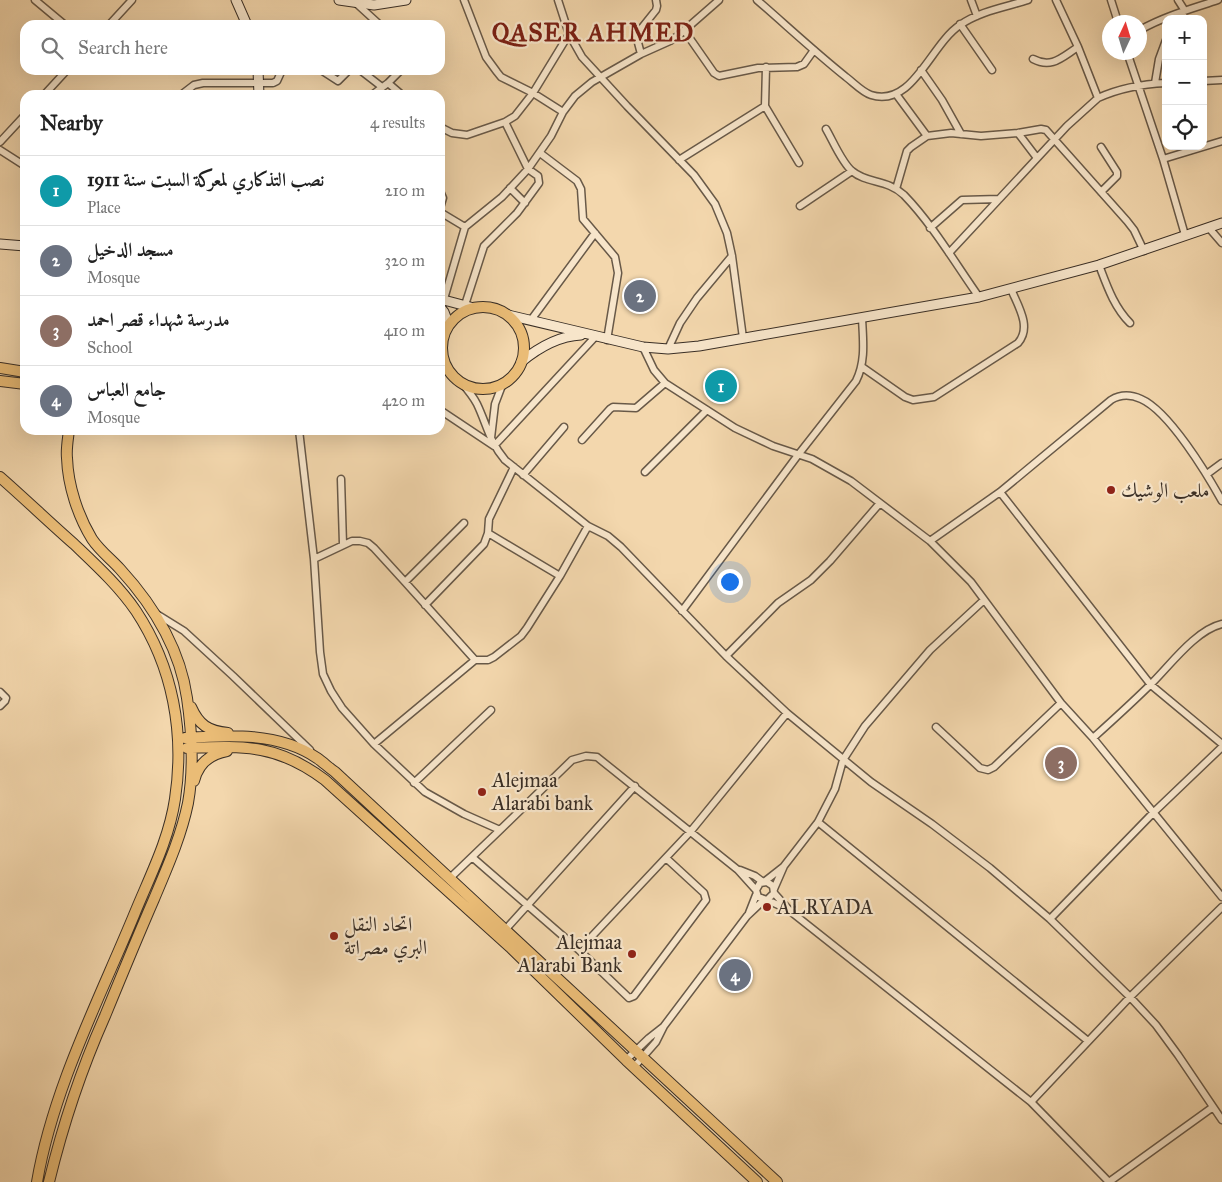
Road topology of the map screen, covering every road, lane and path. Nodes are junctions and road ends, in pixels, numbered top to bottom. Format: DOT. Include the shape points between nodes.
graph roads {
  1 [pos="35,0"];
  2 [pos="132,0"];
  3 [pos="236,0"];
  4 [pos="339,0"];
  5 [pos="406,0"];
  6 [pos="464,0"];
  7 [pos="558,0"];
  8 [pos="656,0"];
  9 [pos="719,0"];
  10 [pos="757,0"];
  11 [pos="971,0"];
  12 [pos="1028,0"];
  13 [pos="1056,0"];
  14 [pos="1110,0"];
  15 [pos="1178,0"];
  16 [pos="1218,0"];
  17 [pos="358,4"];
  18 [pos="1185,11"];
  19 [pos="1115,15"];
  20 [pos="1182,15"];
  21 [pos="977,16"];
  22 [pos="59,20"];
  23 [pos="114,20"];
  24 [pos="245,20"];
  25 [pos="375,20"];
  26 [pos="960,24"];
  27 [pos="1147,26"];
  28 [pos="684,30"];
  29 [pos="569,34"];
  30 [pos="1078,47"];
  31 [pos="814,50"];
  32 [pos="1162,51"];
  33 [pos="641,54"];
  34 [pos="1034,59"];
  35 [pos="1130,60"];
  36 [pos="766,67"];
  37 [pos="921,70"];
  38 [pos="992,70"];
  39 [pos="62,75"];
  40 [pos="258,75"];
  41 [pos="279,75"];
  42 [pos="329,75"];
  43 [pos="344,75"];
  44 [pos="366,75"];
  45 [pos="396,75"];
  46 [pos="601,77"];
  47 [pos="1222,80"];
  48 [pos="1207,81"];
  49 [pos="388,83"];
  50 [pos="1155,83"];
  51 [pos="1162,83"];
  52 [pos="259,84"];
  53 [pos="1138,85"];
  54 [pos="382,87"];
  55 [pos="49,90"];
  56 [pos="188,90"];
  57 [pos="258,90"];
  58 [pos="378,90"];
  59 [pos="396,90"];
  60 [pos="533,93"];
  61 [pos="896,94"];
  62 [pos="1098,98"];
  63 [pos="765,106"];
  64 [pos="563,112"];
  65 [pos="20,121"];
  66 [pos="505,122"];
  67 [pos="826,129"];
  68 [pos="445,130"];
  69 [pos="961,134"];
  70 [pos="1018,134"];
  71 [pos="927,136"];
  72 [pos="1055,139"];
  73 [pos="1222,141"];
  74 [pos="0,142"];
  75 [pos="1101,147"];
  76 [pos="0,150"];
  77 [pos="540,153"];
  78 [pos="1037,158"];
  79 [pos="1163,159"];
  80 [pos="679,160"];
  81 [pos="20,163"];
  82 [pos="799,163"];
  83 [pos="528,169"];
  84 [pos="852,171"];
  85 [pos="510,188"];
  86 [pos="896,189"];
  87 [pos="1101,192"];
  88 [pos="999,199"];
  89 [pos="525,204"];
  90 [pos="800,206"];
  91 [pos="445,213"];
  92 [pos="1222,223"];
  93 [pos="465,227"];
  94 [pos="930,228"];
  95 [pos="1209,228"];
  96 [pos="595,233"];
  97 [pos="1185,235"];
  98 [pos="1222,243"];
  99 [pos="0,244"];
  100 [pos="20,246"];
  101 [pos="1144,250"];
  102 [pos="950,253"];
  103 [pos="732,256"];
  104 [pos="1099,265"];
  105 [pos="1011,289"];
  106 [pos="445,290"];
  107 [pos="979,297"];
  108 [pos="445,303"];
  109 [pos="470,307"];
  110 [pos="445,315"];
  111 [pos="508,315"];
  112 [pos="862,318"];
  113 [pos="531,320"];
  114 [pos="1130,323"];
  115 [pos="449,325"];
  116 [pos="445,334"];
  117 [pos="592,336"];
  118 [pos="743,338"];
  119 [pos="607,340"];
  120 [pos="643,347"];
  121 [pos="668,349"];
  122 [pos="521,362"];
  123 [pos="862,367"];
  124 [pos="0,368"];
  125 [pos="20,371"];
  126 [pos="445,372"];
  127 [pos="0,381"];
  128 [pos="461,382"];
  129 [pos="20,383"];
  130 [pos="503,383"];
  131 [pos="665,383"];
  132 [pos="707,410"];
  133 [pos="445,413"];
  134 [pos="564,427"];
  135 [pos="68,435"];
  136 [pos="300,435"];
  137 [pos="582,440"];
  138 [pos="493,442"];
  139 [pos="798,455"];
  140 [pos="1222,463"];
  141 [pos="514,467"];
  142 [pos="645,472"];
  143 [pos="1207,474"];
  144 [pos="523,475"];
  145 [pos="0,477"];
  146 [pos="341,479"];
  147 [pos="1000,492"];
  148 [pos="1222,501"];
  149 [pos="880,503"];
  150 [pos="464,523"];
  151 [pos="588,526"];
  152 [pos="488,534"];
  153 [pos="930,541"];
  154 [pos="343,544"];
  155 [pos="314,559"];
  156 [pos="560,576"];
  157 [pos="405,582"];
  158 [pos="984,600"];
  159 [pos="425,605"];
  160 [pos="152,611"];
  161 [pos="682,611"];
  162 [pos="1222,624"];
  163 [pos="726,656"];
  164 [pos="475,660"];
  165 [pos="1151,684"];
  166 [pos="0,692"];
  167 [pos="187,695"];
  168 [pos="1061,703"];
  169 [pos="0,706"];
  170 [pos="492,710"];
  171 [pos="787,713"];
  172 [pos="936,728"];
  173 [pos="191,737"];
  174 [pos="258,737"];
  175 [pos="179,738"];
  176 [pos="1093,738"];
  177 [pos="374,744"];
  178 [pos="1222,746"];
  179 [pos="192,748"];
  180 [pos="250,748"];
  181 [pos="179,749"];
  182 [pos="316,757"];
  183 [pos="844,760"];
  184 [pos="414,783"];
  185 [pos="635,786"];
  186 [pos="188,801"];
  187 [pos="1154,812"];
  188 [pos="818,822"];
  189 [pos="500,830"];
  190 [pos="691,831"];
  191 [pos="472,857"];
  192 [pos="666,858"];
  193 [pos="784,866"];
  194 [pos="738,870"];
  195 [pos="449,879"];
  196 [pos="764,882"];
  197 [pos="774,891"];
  198 [pos="756,892"];
  199 [pos="1222,897"];
  200 [pos="766,900"];
  201 [pos="527,905"];
  202 [pos="1222,907"];
  203 [pos="790,911"];
  204 [pos="747,916"];
  205 [pos="1050,919"];
  206 [pos="505,930"];
  207 [pos="579,950"];
  208 [pos="1130,997"];
  209 [pos="1088,1041"];
  210 [pos="639,1054"];
  211 [pos="630,1064"];
  212 [pos="1031,1102"];
  213 [pos="1213,1107"];
  214 [pos="1222,1120"];
  215 [pos="37,1182"];
  216 [pos="50,1182"];
  217 [pos="757,1182"];
  218 [pos="776,1182"];
  1 -- 22 [label="street"];
  2 -- 23 [label="street"];
  3 -- 24 [label="main road"];
  4 -- 17 [label="main road"];
  5 -- 17 [label="main road"];
  6 -- 60 [label="street" via="486,57 494,68 501,77"];
  7 -- 29 [label="street"];
  8 -- 33 [label="street" via="656,10 636,35"];
  9 -- 28 [label="street"];
  10 -- 31 [label="street"];
  11 -- 21 [label="street"];
  12 -- 21 [label="street"];
  13 -- 30 [label="street"];
  14 -- 19 [label="street"];
  15 -- 18 [label="street"];
  16 -- 18 [label="street"];
  17 -- 25 [label="street"];
  18 -- 20 [label="street"];
  18 -- 27 [label="street"];
  21 -- 26 [label="street"];
  26 -- 37 [label="street"];
  26 -- 38 [label="street"];
  28 -- 33 [label="street" via="670,41"];
  28 -- 36 [label="street" via="716,75"];
  29 -- 46 [label="street" via="582,57"];
  29 -- 60 [label="street"];
  30 -- 34 [label="street" via="1054,62 1042,64"];
  30 -- 62 [label="street"];
  31 -- 36 [label="street" via="798,68"];
  31 -- 61 [label="street" via="866,92 883,97"];
  32 -- 50 [label="street"];
  33 -- 46 [label="street"];
  35 -- 53 [label="street"];
  36 -- 63 [label="street"];
  37 -- 61 [label="street" via="909,86"];
  37 -- 69 [label="street"];
  39 -- 55 [label="street"];
  40 -- 52 [label="main road"];
  41 -- 52 [label="street" via="275,82"];
  42 -- 43 [label="street" via="338,81"];
  44 -- 54 [label="street"];
  45 -- 49 [label="street"];
  46 -- 64 [label="street" via="583,88"];
  46 -- 80 [label="street"];
  47 -- 48 [label="street"];
  49 -- 54 [label="street"];
  49 -- 59 [label="street"];
  50 -- 51 [label="street"];
  50 -- 53 [label="street"];
  52 -- 56 [label="street" via="203,83"];
  52 -- 57 [label="main road"];
  53 -- 62 [label="street"];
  53 -- 79 [label="street"];
  54 -- 58 [label="street"];
  60 -- 64 [label="street"];
  60 -- 66 [label="street" via="515,116"];
  61 -- 71 [label="street"];
  62 -- 72 [label="street"];
  63 -- 80 [label="street"];
  63 -- 82 [label="street"];
  64 -- 77 [label="street"];
  65 -- 74 [label="street"];
  66 -- 68 [label="street" via="467,135"];
  66 -- 83 [label="street"];
  67 -- 84 [label="street"];
  69 -- 70 [label="street"];
  69 -- 71 [label="street"];
  70 -- 72 [label="street" via="1043,129"];
  70 -- 78 [label="street"];
  71 -- 86 [label="street" via="907,151"];
  72 -- 78 [label="street"];
  72 -- 87 [label="street"];
  73 -- 79 [label="street"];
  75 -- 87 [label="street" via="1118,176"];
  76 -- 81 [label="street"];
  77 -- 83 [label="street"];
  77 -- 96 [label="street" via="577,181 581,189 583,219"];
  78 -- 88 [label="street"];
  79 -- 97 [label="street"];
  80 -- 103 [label="street" via="703,185 715,204"];
  83 -- 85 [label="street"];
  83 -- 89 [label="street" via="538,176 539,183"];
  84 -- 86 [label="street"];
  84 -- 90 [label="street"];
  85 -- 89 [label="street"];
  85 -- 93 [label="street"];
  86 -- 94 [label="street"];
  87 -- 101 [label="street" via="1127,221"];
  88 -- 94 [label="street" via="962,200"];
  88 -- 102 [label="street"];
  89 -- 109 [label="street" via="484,246"];
  91 -- 93 [label="street"];
  92 -- 95 [label="main road"];
  93 -- 106 [label="street"];
  94 -- 102 [label="street"];
  95 -- 97 [label="main road"];
  95 -- 98 [label="street"];
  96 -- 113 [label="street"];
  96 -- 119 [label="street" via="617,263"];
  97 -- 101 [label="main road"];
  99 -- 100 [label="main road"];
  101 -- 104 [label="main road"];
  102 -- 107 [label="street"];
  103 -- 118 [label="street"];
  103 -- 121 [label="street" via="696,298"];
  104 -- 105 [label="main road"];
  104 -- 114 [label="street" via="1113,301"];
  105 -- 107 [label="main road"];
  105 -- 123 [label="street" via="1025,326 1023,337 934,397 913,400 905,397"];
  107 -- 112 [label="main road"];
  108 -- 109 [label="main road"];
  109 -- 111 [label="main road" via="492,308"];
  109 -- 115 [label="main road"];
  110 -- 115 [label="main road"];
  111 -- 113 [label="main road"];
  111 -- 122 [label="main road" via="524,342"];
  112 -- 118 [label="main road"];
  112 -- 123 [label="street"];
  113 -- 117 [label="main road"];
  115 -- 116 [label="main road"];
  117 -- 119 [label="main road"];
  117 -- 122 [label="main road" via="557,340"];
  117 -- 138 [label="street"];
  118 -- 121 [label="main road"];
  119 -- 120 [label="main road"];
  120 -- 121 [label="main road"];
  120 -- 131 [label="street"];
  122 -- 130 [label="main road" via="517,371"];
  123 -- 139 [label="street" via="852,387"];
  124 -- 125 [label="main road"];
  126 -- 128 [label="main road"];
  127 -- 129 [label="main road"];
  128 -- 130 [label="main road" via="482,388"];
  128 -- 138 [label="street" via="476,403"];
  130 -- 138 [label="street" via="495,404"];
  131 -- 132 [label="street"];
  131 -- 137 [label="street" via="636,408 610,409"];
  132 -- 139 [label="street" via="750,436"];
  132 -- 142 [label="street"];
  133 -- 138 [label="street"];
  134 -- 144 [label="street"];
  135 -- 160 [label="main road" via="68,474 72,494 85,525 101,551 119,568"];
  136 -- 155 [label="street"];
  138 -- 141 [label="street"];
  139 -- 149 [label="street" via="844,477"];
  139 -- 161 [label="street"];
  140 -- 143 [label="street"];
  141 -- 144 [label="street"];
  141 -- 152 [label="street" via="489,519"];
  143 -- 147 [label="street" via="1157,409 1141,399 1122,395 1111,400"];
  143 -- 148 [label="street"];
  144 -- 151 [label="street"];
  145 -- 175 [label="main road" via="101,570 136,611 160,654 167,674"];
  146 -- 154 [label="street"];
  147 -- 153 [label="street"];
  147 -- 165 [label="street"];
  149 -- 153 [label="street"];
  149 -- 163 [label="street" via="811,580 778,603"];
  150 -- 157 [label="street"];
  151 -- 156 [label="street"];
  151 -- 161 [label="street" via="621,547"];
  152 -- 156 [label="street"];
  152 -- 159 [label="street" via="484,544"];
  153 -- 158 [label="street" via="971,582"];
  154 -- 155 [label="street"];
  154 -- 157 [label="street" via="360,540 368,543"];
  155 -- 177 [label="street" via="323,674 342,708"];
  156 -- 164 [label="street" via="520,636 494,657"];
  157 -- 159 [label="street"];
  158 -- 168 [label="street"];
  158 -- 183 [label="street" via="930,650 894,690 865,726"];
  159 -- 164 [label="street"];
  160 -- 167 [label="main road" via="172,647"];
  160 -- 182 [label="street" via="184,631"];
  161 -- 163 [label="street"];
  162 -- 165 [label="street" via="1197,638"];
  163 -- 171 [label="street"];
  164 -- 177 [label="street"];
  165 -- 176 [label="street"];
  165 -- 178 [label="street"];
  166 -- 169 [label="street" via="6,698"];
  167 -- 173 [label="main road"];
  167 -- 174 [label="main road" via="203,725 222,732"];
  168 -- 172 [label="street" via="988,770 980,768"];
  168 -- 176 [label="street"];
  170 -- 184 [label="street"];
  171 -- 183 [label="street"];
  171 -- 190 [label="street"];
  173 -- 174 [label="main road"];
  173 -- 175 [label="main road"];
  173 -- 179 [label="main road"];
  174 -- 182 [label="main road" via="276,740"];
  175 -- 181 [label="main road"];
  176 -- 187 [label="street"];
  177 -- 184 [label="street"];
  178 -- 187 [label="street"];
  179 -- 180 [label="main road"];
  179 -- 181 [label="main road"];
  179 -- 186 [label="main road"];
  180 -- 186 [label="main road" via="217,753 208,758 195,776"];
  180 -- 211 [label="main road" via="286,756 325,780 510,947"];
  181 -- 215 [label="main road" via="175,800 165,840 78,1049 47,1139"];
  182 -- 195 [label="main road"];
  183 -- 188 [label="street"];
  183 -- 205 [label="street" via="990,868"];
  184 -- 189 [label="street" via="442,803"];
  185 -- 189 [label="street" via="597,757 576,758"];
  185 -- 190 [label="street"];
  185 -- 201 [label="street"];
  186 -- 216 [label="main road" via="170,864 79,1080 60,1136"];
  187 -- 199 [label="street"];
  187 -- 205 [label="street"];
  188 -- 193 [label="street"];
  188 -- 209 [label="street"];
  189 -- 191 [label="street"];
  190 -- 192 [label="street"];
  190 -- 194 [label="street"];
  191 -- 195 [label="street"];
  191 -- 201 [label="street"];
  192 -- 207 [label="street"];
  192 -- 207 [label="street" via="704,893 706,900 634,996 626,997"];
  193 -- 196 [label="street"];
  193 -- 197 [label="street"];
  194 -- 196 [label="street"];
  194 -- 198 [label="street"];
  195 -- 206 [label="main road"];
  196 -- 197 [label="street" via="770,884"];
  196 -- 198 [label="street" via="758,885"];
  197 -- 200 [label="street"];
  197 -- 203 [label="street"];
  198 -- 200 [label="street"];
  198 -- 204 [label="street"];
  200 -- 203 [label="street"];
  200 -- 204 [label="street"];
  201 -- 206 [label="street"];
  201 -- 207 [label="street"];
  202 -- 208 [label="street"];
  203 -- 212 [label="street"];
  204 -- 210 [label="street" via="664,1026 658,1039"];
  205 -- 208 [label="street"];
  206 -- 210 [label="main road"];
  208 -- 209 [label="street"];
  208 -- 213 [label="street" via="1178,1054"];
  209 -- 212 [label="street"];
  210 -- 211 [label="street"];
  210 -- 211 [label="street"];
  210 -- 218 [label="main road"];
  211 -- 217 [label="main road"];
  212 -- 213 [label="street" via="1109,1182"];
  213 -- 214 [label="street"];
}
